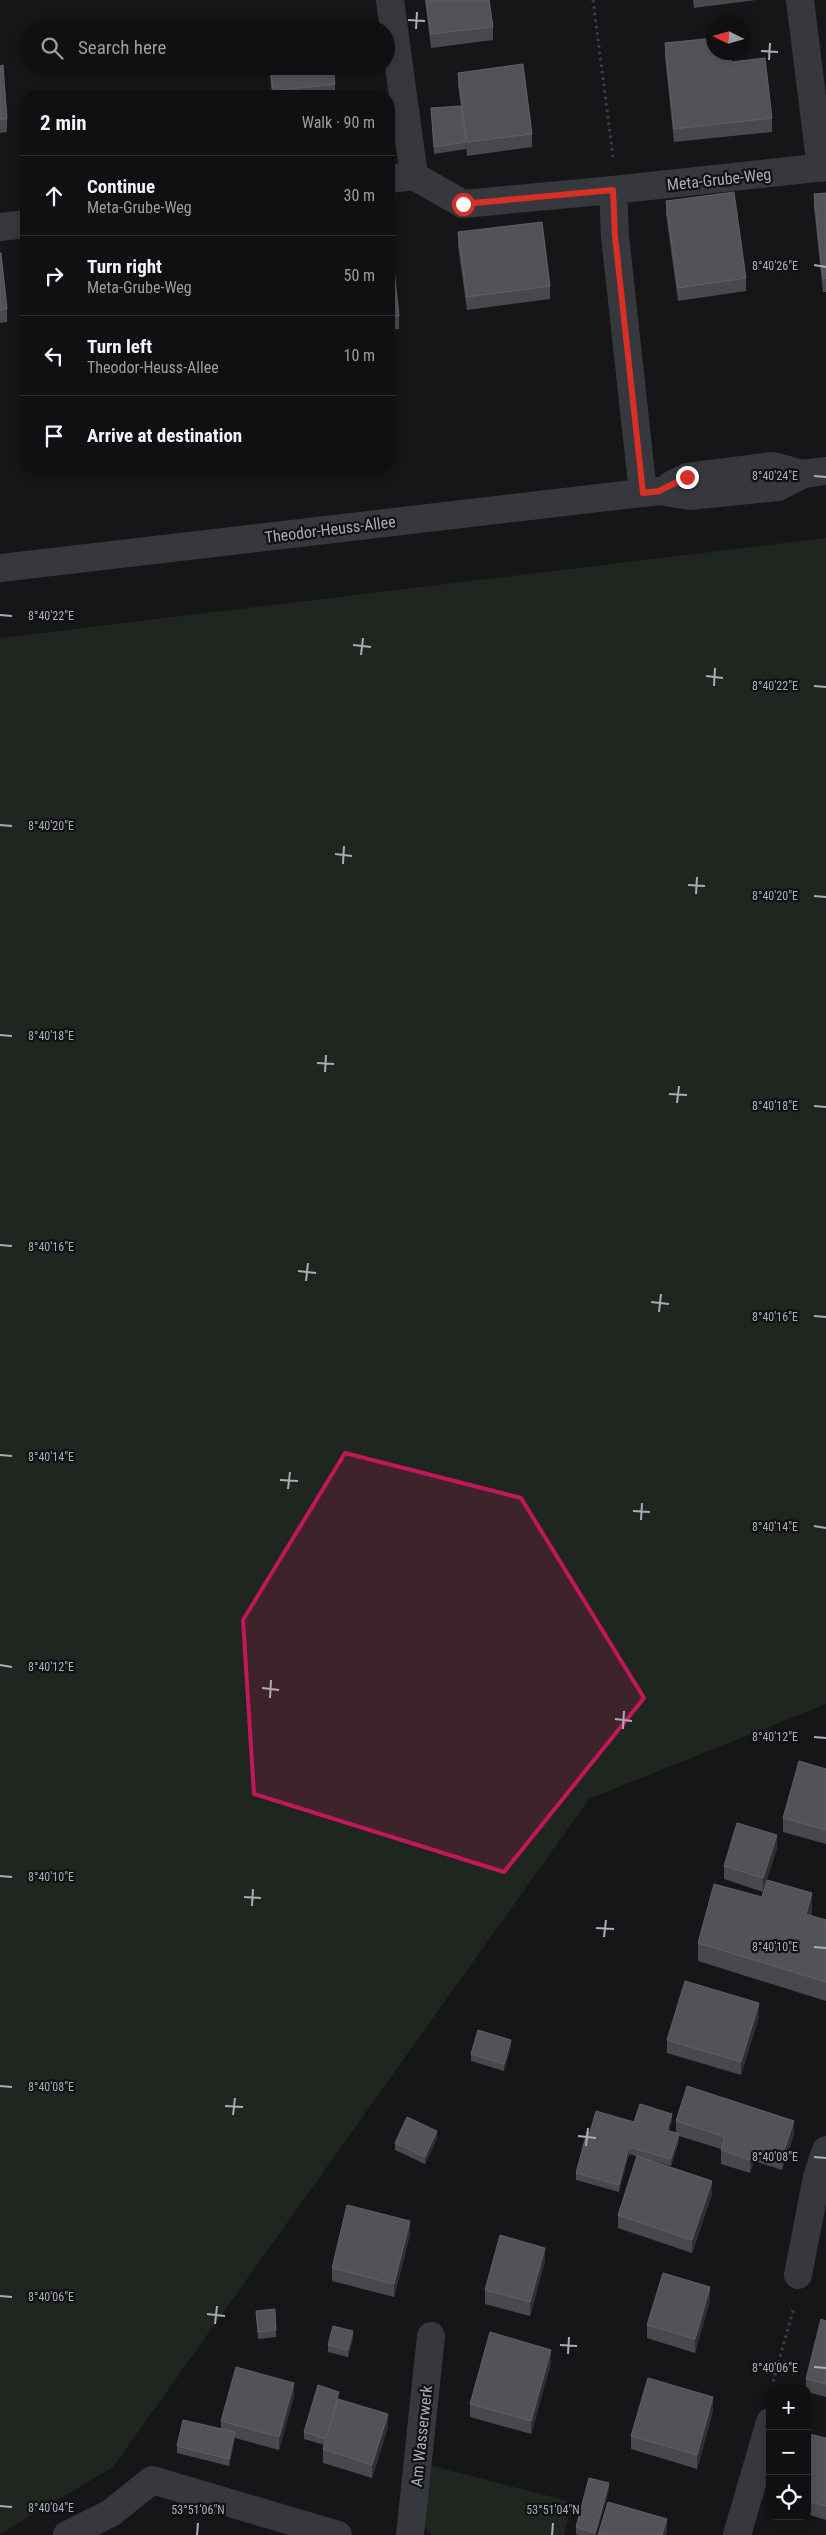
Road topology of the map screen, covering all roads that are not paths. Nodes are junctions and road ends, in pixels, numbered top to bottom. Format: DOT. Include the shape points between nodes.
graph roads {
  1 [pos="390,0"];
  2 [pos="800,0"];
  3 [pos="391,20"];
  4 [pos="395,75"];
  5 [pos="823,167"];
  6 [pos="401,177"];
  7 [pos="613,190"];
  8 [pos="20,225"];
  9 [pos="0,227"];
  10 [pos="814,473"];
  11 [pos="651,492"];
  12 [pos="0,568"];
  13 [pos="826,2150"];
  14 [pos="798,2275"];
  15 [pos="431,2336"];
  16 [pos="768,2430"];
  17 [pos="67,2535"];
  18 [pos="338,2535"];
  19 [pos="410,2535"];
  20 [pos="737,2535"];
  1 -- 3 [label="street"];
  2 -- 5 [label="street"];
  4 -- 6 [label="street"];
  5 -- 7 [label="street, Meta-Grube-Weg"];
  6 -- 7 [label="street, Meta-Grube-Weg" via="463,204"];
  7 -- 11 [label="street" via="615,236"];
  8 -- 9 [label="street"];
  10 -- 11 [label="street, Theodor-Heuss-Allee" via="778,487 690,496"];
  11 -- 12 [label="street, Theodor-Heuss-Allee"];
  13 -- 14 [label="street" via="817,2177"];
  15 -- 19 [label="street, Am Wasserwerk"];
  16 -- 20 [label="street"];
  17 -- 18 [label="street" via="111,2513 152,2480"];
}
